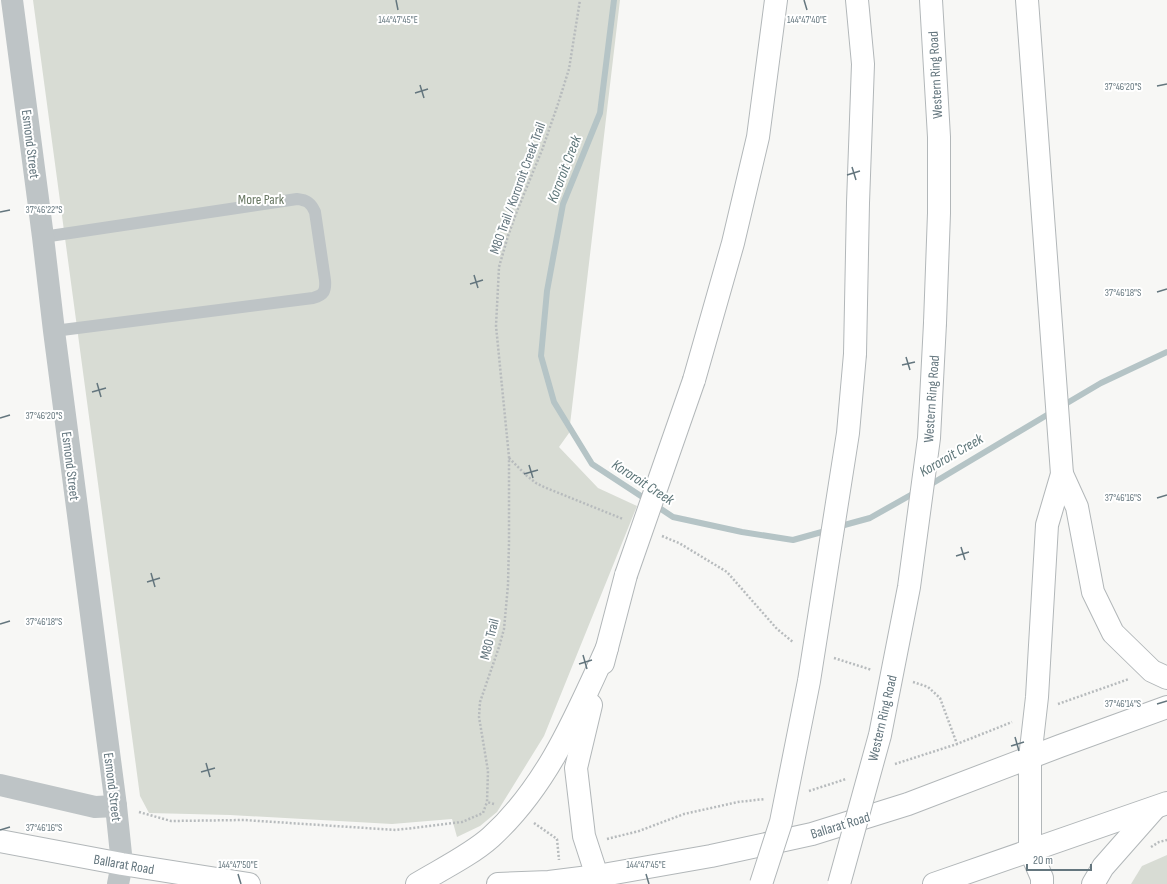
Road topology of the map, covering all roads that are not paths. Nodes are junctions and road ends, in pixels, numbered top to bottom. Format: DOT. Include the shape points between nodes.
graph roads {
  1 [pos="12,0"];
  2 [pos="776,0"];
  3 [pos="857,0"];
  4 [pos="931,0"];
  5 [pos="1026,0"];
  6 [pos="43,236"];
  7 [pos="54,331"];
  8 [pos="1062,474"];
  9 [pos="607,648"];
  10 [pos="1167,678"];
  11 [pos="1167,707"];
  12 [pos="1030,758"];
  13 [pos="0,785"];
  14 [pos="116,806"];
  15 [pos="1161,806"];
  16 [pos="0,841"];
  17 [pos="1030,850"];
  18 [pos="120,874"];
  19 [pos="596,880"];
  20 [pos="249,884"];
  21 [pos="416,884"];
  22 [pos="498,884"];
  23 [pos="761,884"];
  24 [pos="839,884"];
  25 [pos="934,884"];
  26 [pos="1042,884"];
  27 [pos="1093,884"];
  1 -- 6 [label="street, Esmond Street"];
  2 -- 9 [label="highway, bridge" via="758,138 733,243 694,380 626,575"];
  3 -- 23 [label="highway, bridge" via="862,64 855,354 848,433 809,681 781,822"];
  4 -- 24 [label="highway, Western Ring Road, bridge" via="939,137 939,214 929,438 909,587 880,735"];
  5 -- 8 [label="highway"];
  6 -- 7 [label="street, Esmond Street"];
  6 -- 7 [label="lane" via="304,200 309,202 315,212 326,288 324,293 313,298"];
  7 -- 14 [label="street, Esmond Street"];
  8 -- 10 [label="highway" via="1077,507 1093,592 1113,633 1152,671"];
  8 -- 12 [label="highway" via="1047,525 1037,697"];
  9 -- 19 [label="highway" via="576,768 584,836"];
  9 -- 21 [label="highway" via="568,733 538,784 516,813 481,845"];
  11 -- 12 [label="highway, Ballarat Road"];
  12 -- 17 [label="highway"];
  12 -- 19 [label="highway, Ballarat Road" via="908,804 812,834"];
  13 -- 14 [label="street" via="95,807"];
  14 -- 18 [label="street, Esmond Street"];
  15 -- 17 [label="highway"];
  15 -- 27 [label="highway" via="1103,867"];
  16 -- 18 [label="highway, Ballarat Road"];
  17 -- 25 [label="highway"];
  17 -- 26 [label="highway"];
  18 -- 20 [label="highway, Ballarat Road"];
  19 -- 22 [label="highway, Ballarat Road"];
}
